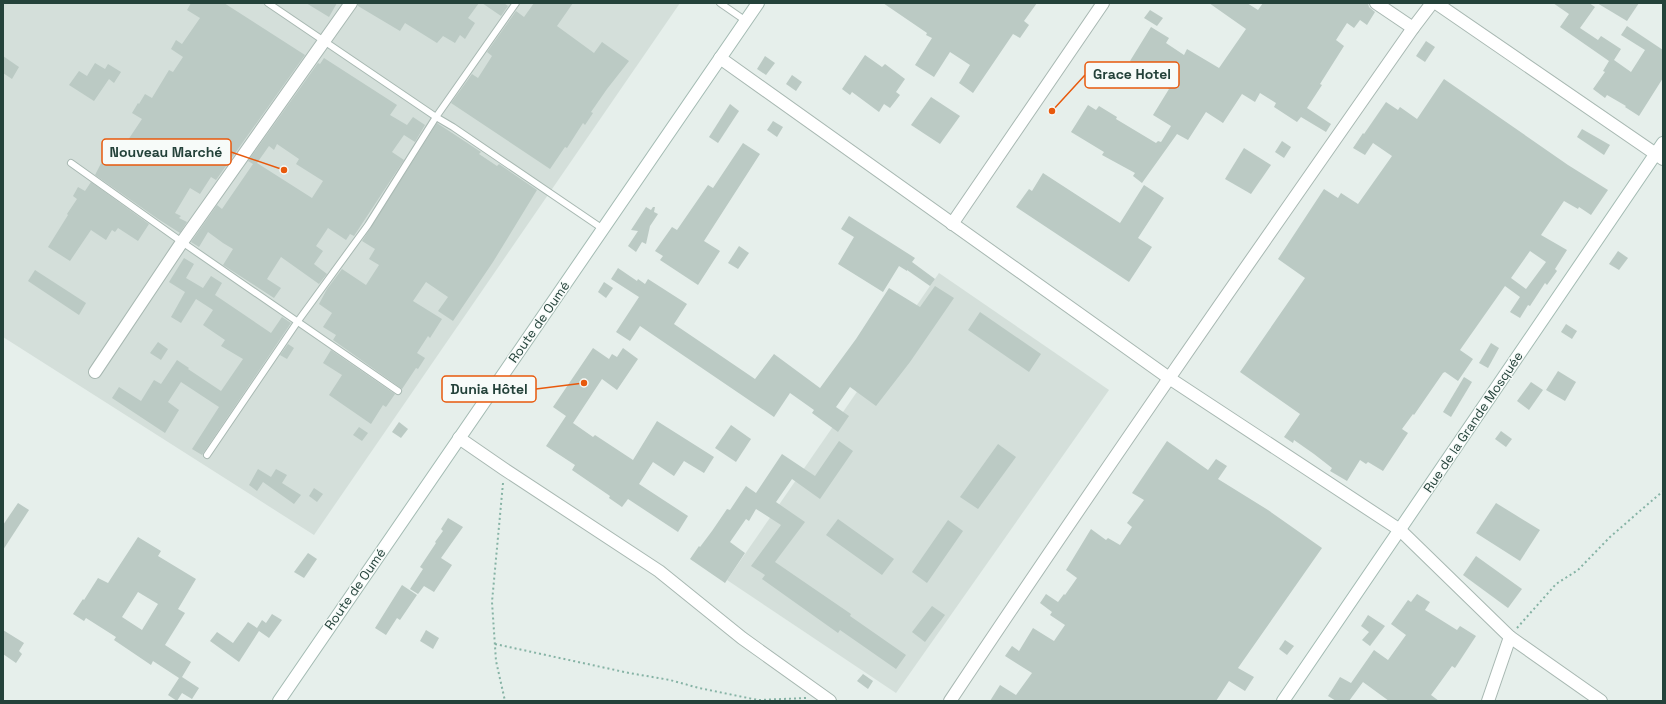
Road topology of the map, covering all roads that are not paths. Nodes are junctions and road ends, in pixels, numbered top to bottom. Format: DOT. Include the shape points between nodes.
graph roads {
  1 [pos="268,3"];
  2 [pos="351,3"];
  3 [pos="516,3"];
  4 [pos="720,3"];
  5 [pos="758,3"];
  6 [pos="1103,3"];
  7 [pos="1376,3"];
  8 [pos="1432,3"];
  9 [pos="1436,3"];
  10 [pos="746,21"];
  11 [pos="1413,28"];
  12 [pos="325,42"];
  13 [pos="720,58"];
  14 [pos="436,117"];
  15 [pos="1663,143"];
  16 [pos="1659,156"];
  17 [pos="71,162"];
  18 [pos="952,224"];
  19 [pos="603,229"];
  20 [pos="182,242"];
  21 [pos="298,321"];
  22 [pos="95,372"];
  23 [pos="1169,378"];
  24 [pos="398,392"];
  25 [pos="460,438"];
  26 [pos="208,455"];
  27 [pos="1400,530"];
  28 [pos="1510,637"];
  29 [pos="828,699"];
  30 [pos="279,701"];
  31 [pos="950,701"];
  32 [pos="1283,701"];
  33 [pos="1488,701"];
  34 [pos="1601,701"];
  1 -- 12 [label="lane"];
  2 -- 12 [label="street"];
  3 -- 14 [label="lane"];
  4 -- 10 [label="lane"];
  5 -- 10 [label="street, Route de Oumé"];
  6 -- 18 [label="street"];
  7 -- 11 [label="street"];
  8 -- 11 [label="street"];
  9 -- 16 [label="street"];
  10 -- 13 [label="street, Route de Oumé"];
  11 -- 23 [label="street"];
  12 -- 14 [label="lane"];
  12 -- 20 [label="street"];
  13 -- 18 [label="street"];
  13 -- 19 [label="street, Route de Oumé"];
  14 -- 19 [label="lane"];
  14 -- 21 [label="lane" via="368,225"];
  15 -- 16 [label="street, Rue de la Grande Mosquée"];
  16 -- 27 [label="street, Rue de la Grande Mosquée"];
  17 -- 20 [label="lane"];
  18 -- 23 [label="street"];
  19 -- 25 [label="street, Route de Oumé"];
  20 -- 21 [label="lane"];
  20 -- 22 [label="street"];
  21 -- 24 [label="lane"];
  21 -- 26 [label="lane"];
  23 -- 27 [label="street"];
  23 -- 31 [label="street"];
  25 -- 29 [label="street" via="660,571 742,638"];
  25 -- 30 [label="street, Route de Oumé"];
  27 -- 28 [label="street"];
  27 -- 32 [label="street, Rue de la Grande Mosquée"];
  28 -- 33 [label="street"];
  28 -- 34 [label="street"];
}
